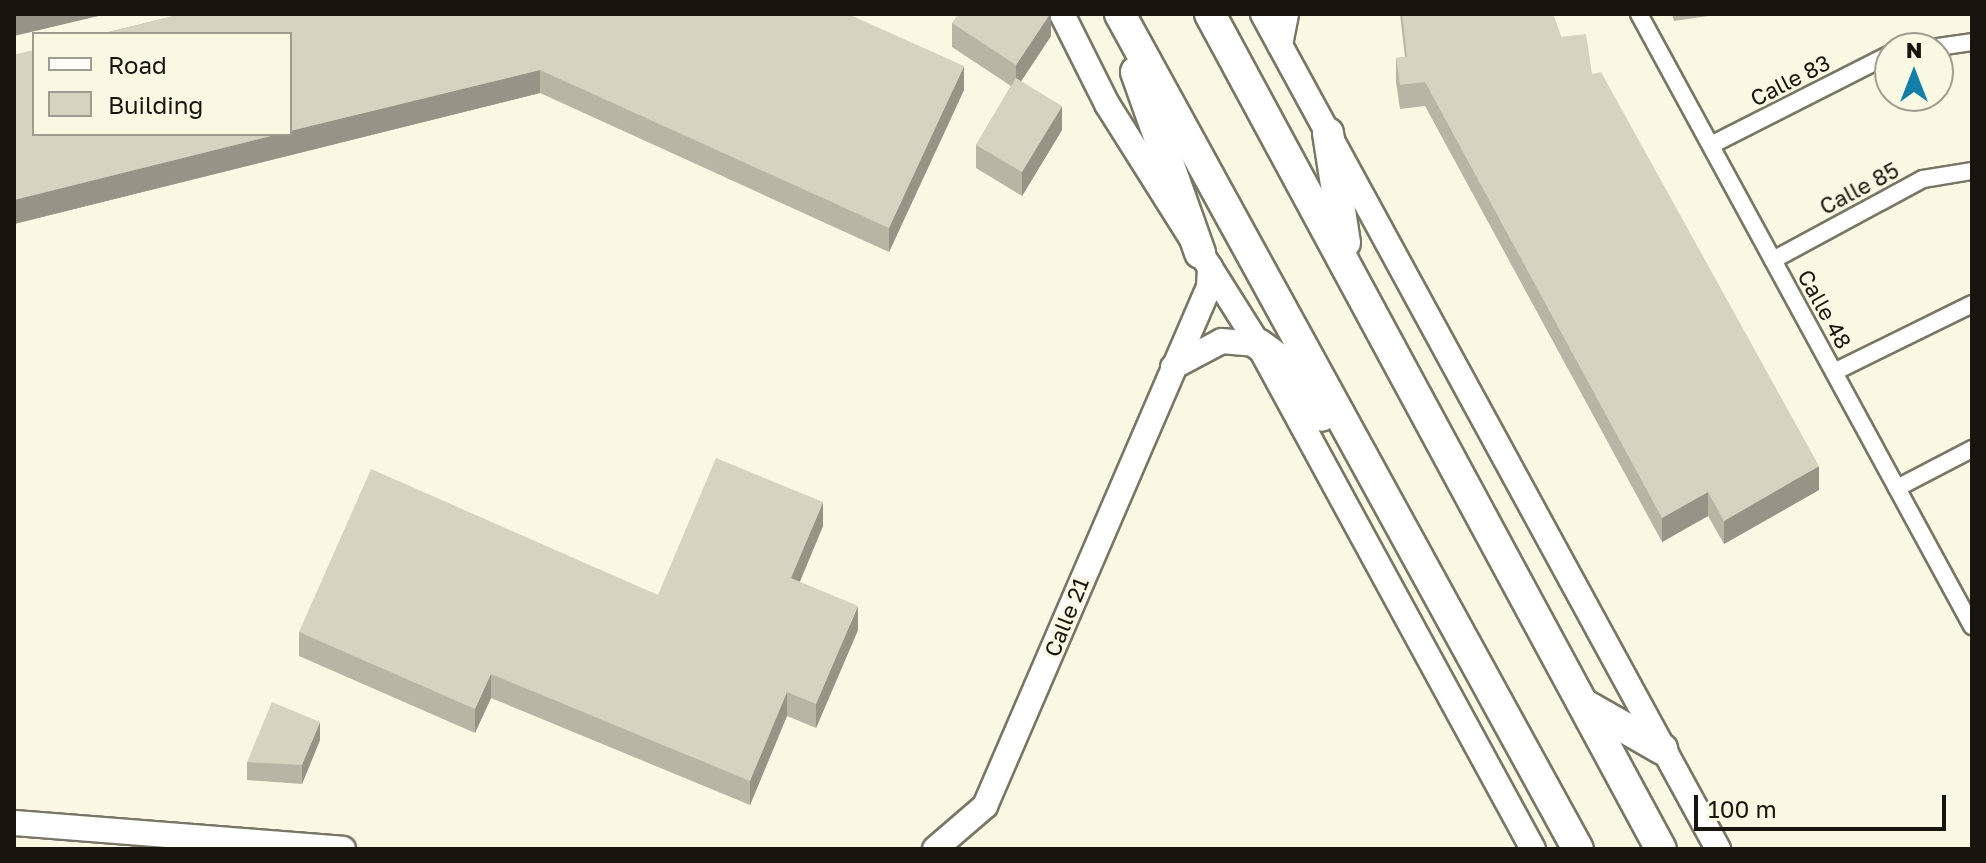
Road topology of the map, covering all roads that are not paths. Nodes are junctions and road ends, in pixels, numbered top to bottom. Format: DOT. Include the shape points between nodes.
graph roads {
  1 [pos="1062,14"];
  2 [pos="1118,14"];
  3 [pos="1210,14"];
  4 [pos="1263,14"];
  5 [pos="1286,14"];
  6 [pos="1639,14"];
  7 [pos="1280,45"];
  8 [pos="1874,62"];
  9 [pos="1328,133"];
  10 [pos="1711,145"];
  11 [pos="1972,171"];
  12 [pos="1205,260"];
  13 [pos="1773,260"];
  14 [pos="1348,265"];
  15 [pos="1972,304"];
  16 [pos="1258,344"];
  17 [pos="1173,367"];
  18 [pos="1834,372"];
  19 [pos="1972,449"];
  20 [pos="1370,471"];
  21 [pos="1897,488"];
  22 [pos="1965,596"];
  23 [pos="1972,626"];
  24 [pos="1585,705"];
  25 [pos="1662,749"];
  26 [pos="14,823"];
  27 [pos="343,849"];
  28 [pos="935,849"];
  29 [pos="1533,849"];
  30 [pos="1578,849"];
  31 [pos="1661,849"];
  32 [pos="1718,849"];
  1 -- 12 [label="main road" via="1107,104"];
  2 -- 12 [label="highway"];
  2 -- 20 [label="highway"];
  3 -- 14 [label="highway"];
  4 -- 7 [label="main road"];
  5 -- 7 [label="main road"];
  6 -- 10 [label="street, Calle 48"];
  7 -- 9 [label="main road"];
  8 -- 10 [label="street, Calle 83"];
  9 -- 14 [label="highway"];
  9 -- 25 [label="main road"];
  10 -- 13 [label="street, Calle 48"];
  11 -- 13 [label="street, Calle 85" via="1923,179"];
  12 -- 16 [label="main road"];
  12 -- 17 [label="main road, Calle 21" via="1209,287"];
  13 -- 18 [label="street, Calle 48"];
  14 -- 24 [label="highway"];
  15 -- 18 [label="street"];
  16 -- 17 [label="main road" via="1222,341"];
  16 -- 20 [label="highway" via="1288,366 1354,467"];
  16 -- 29 [label="main road"];
  17 -- 28 [label="main road, Calle 21" via="985,806"];
  18 -- 21 [label="street, Calle 48"];
  19 -- 21 [label="street"];
  20 -- 30 [label="highway"];
  21 -- 22 [label="street, Calle 48"];
  22 -- 23 [label="street, Calle 48"];
  24 -- 25 [label="highway"];
  24 -- 31 [label="highway"];
  25 -- 32 [label="main road"];
  26 -- 27 [label="main road"];
}
